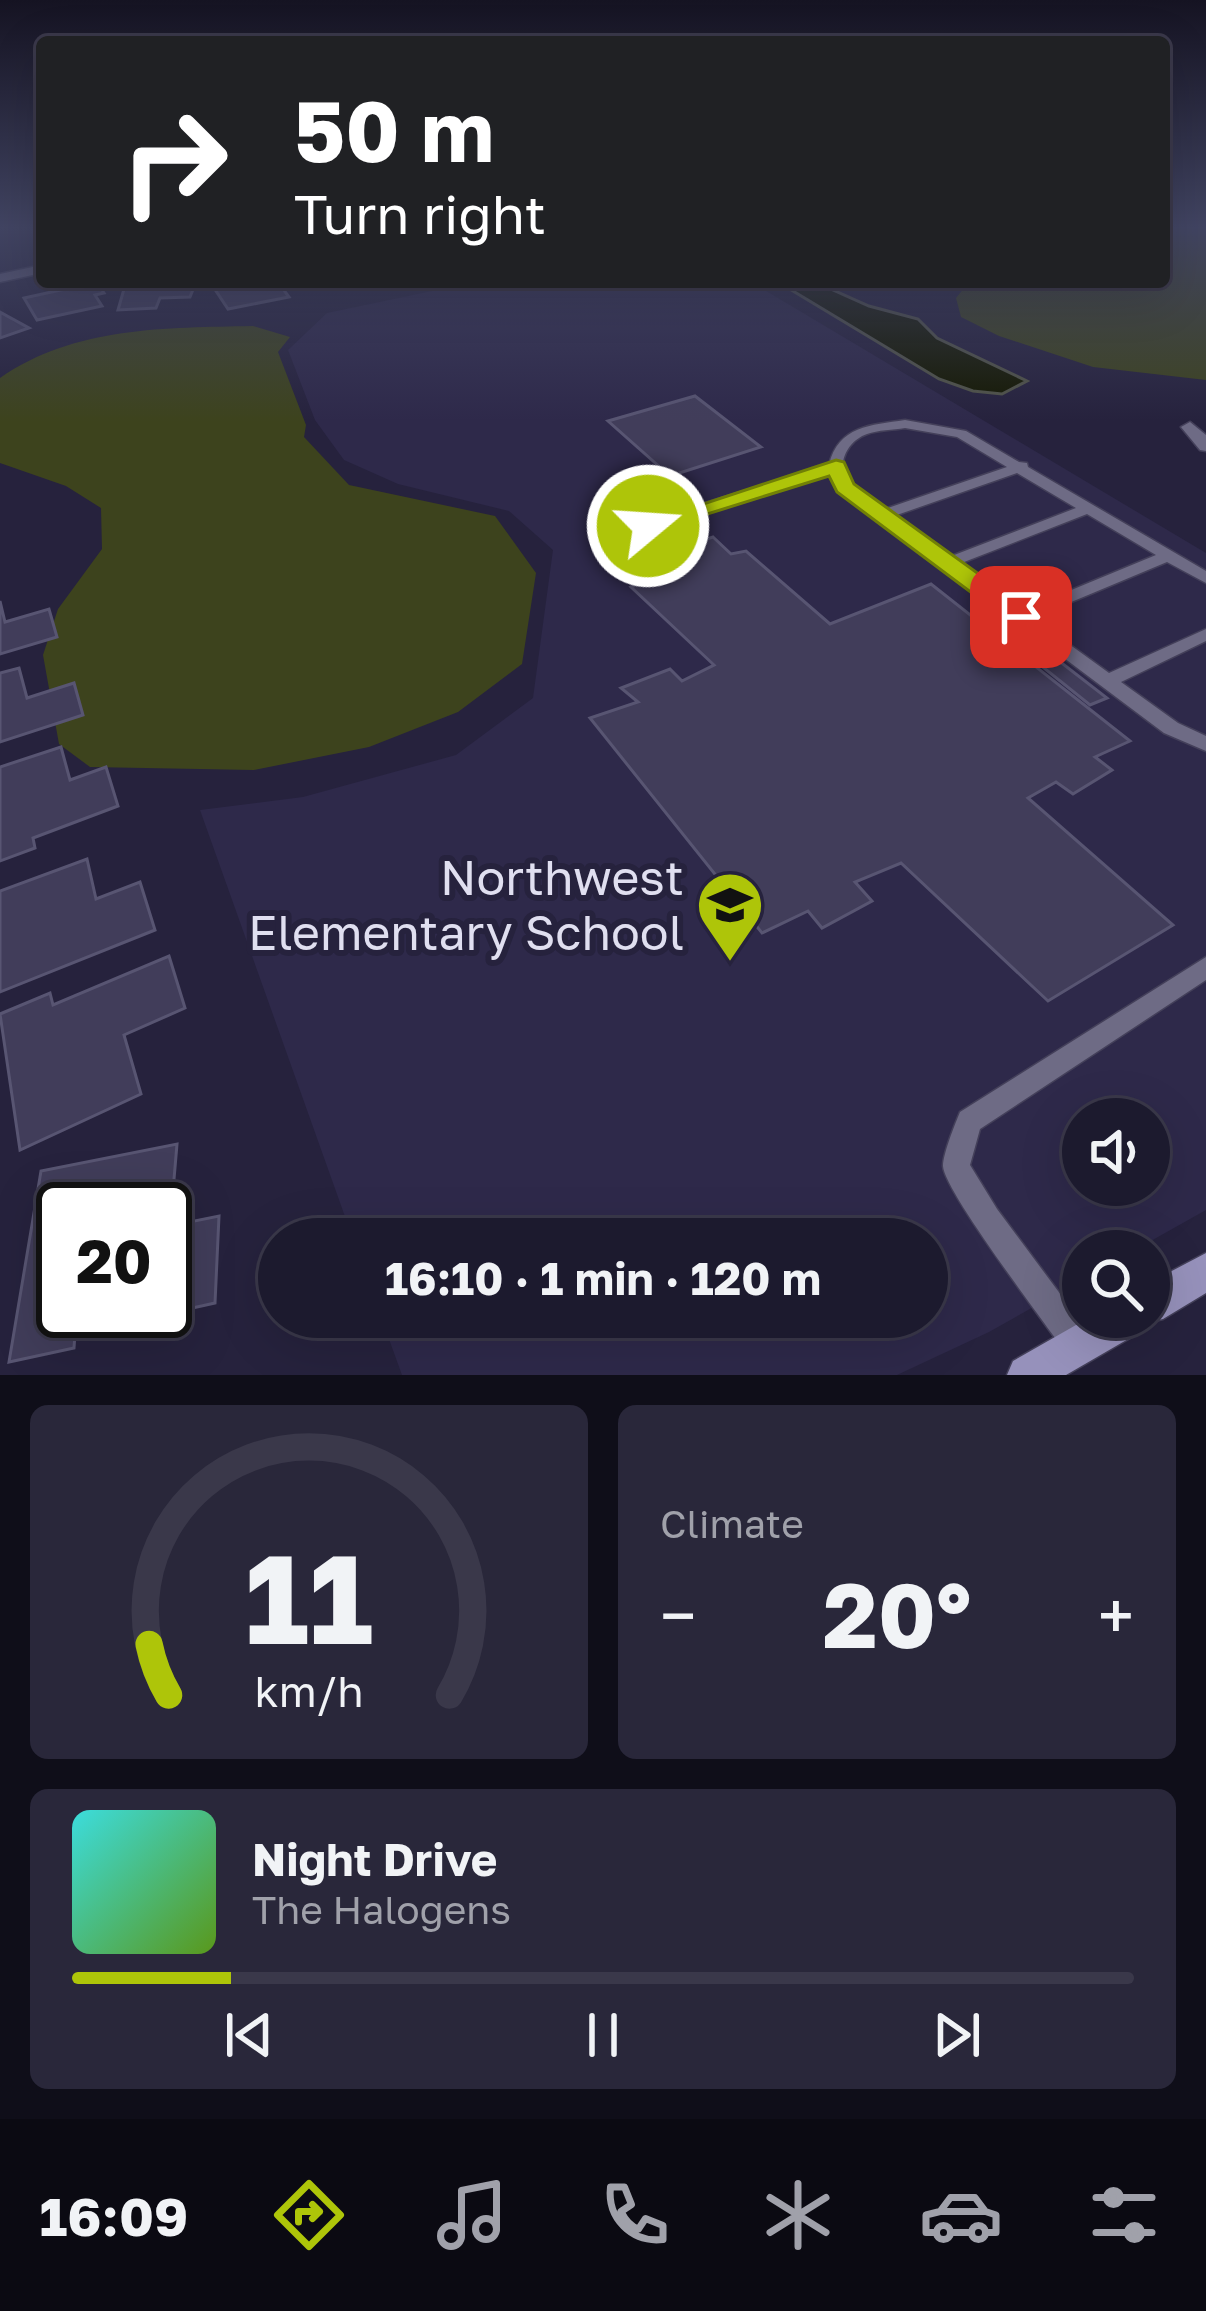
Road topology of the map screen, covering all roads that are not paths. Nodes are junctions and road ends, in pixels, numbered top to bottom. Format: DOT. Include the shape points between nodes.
graph roads {
  1 [pos="1190,427"];
  2 [pos="1206,446"];
  3 [pos="836,466"];
  4 [pos="1022,466"];
  5 [pos="1090,508"];
  6 [pos="882,515"];
  7 [pos="648,526"];
  8 [pos="1168,556"];
  9 [pos="947,563"];
  10 [pos="1206,578"];
  11 [pos="1021,617"];
  12 [pos="1206,634"];
  13 [pos="1107,681"];
  14 [pos="1206,744"];
  15 [pos="1206,967"];
  16 [pos="1206,1272"];
  17 [pos="1170,1293"];
  18 [pos="1090,1338"];
  19 [pos="1078,1345"];
  20 [pos="1027,1375"];
  1 -- 2 [label="street"];
  3 -- 4 [label="lane" via="844,442 860,431 905,424 961,434"];
  3 -- 6 [label="lane" via="845,487"];
  3 -- 7 [label="lane"];
  4 -- 5 [label="lane"];
  4 -- 6 [label="lane"];
  5 -- 8 [label="lane"];
  5 -- 9 [label="lane"];
  6 -- 9 [label="lane"];
  8 -- 10 [label="lane"];
  8 -- 11 [label="lane"];
  9 -- 11 [label="lane"];
  11 -- 13 [label="lane"];
  12 -- 13 [label="lane"];
  13 -- 14 [label="lane"];
  15 -- 19 [label="lane" via="969,1121 956,1167"];
  16 -- 17 [label="street"];
  18 -- 19 [label="street"];
  19 -- 20 [label="street"];
}
